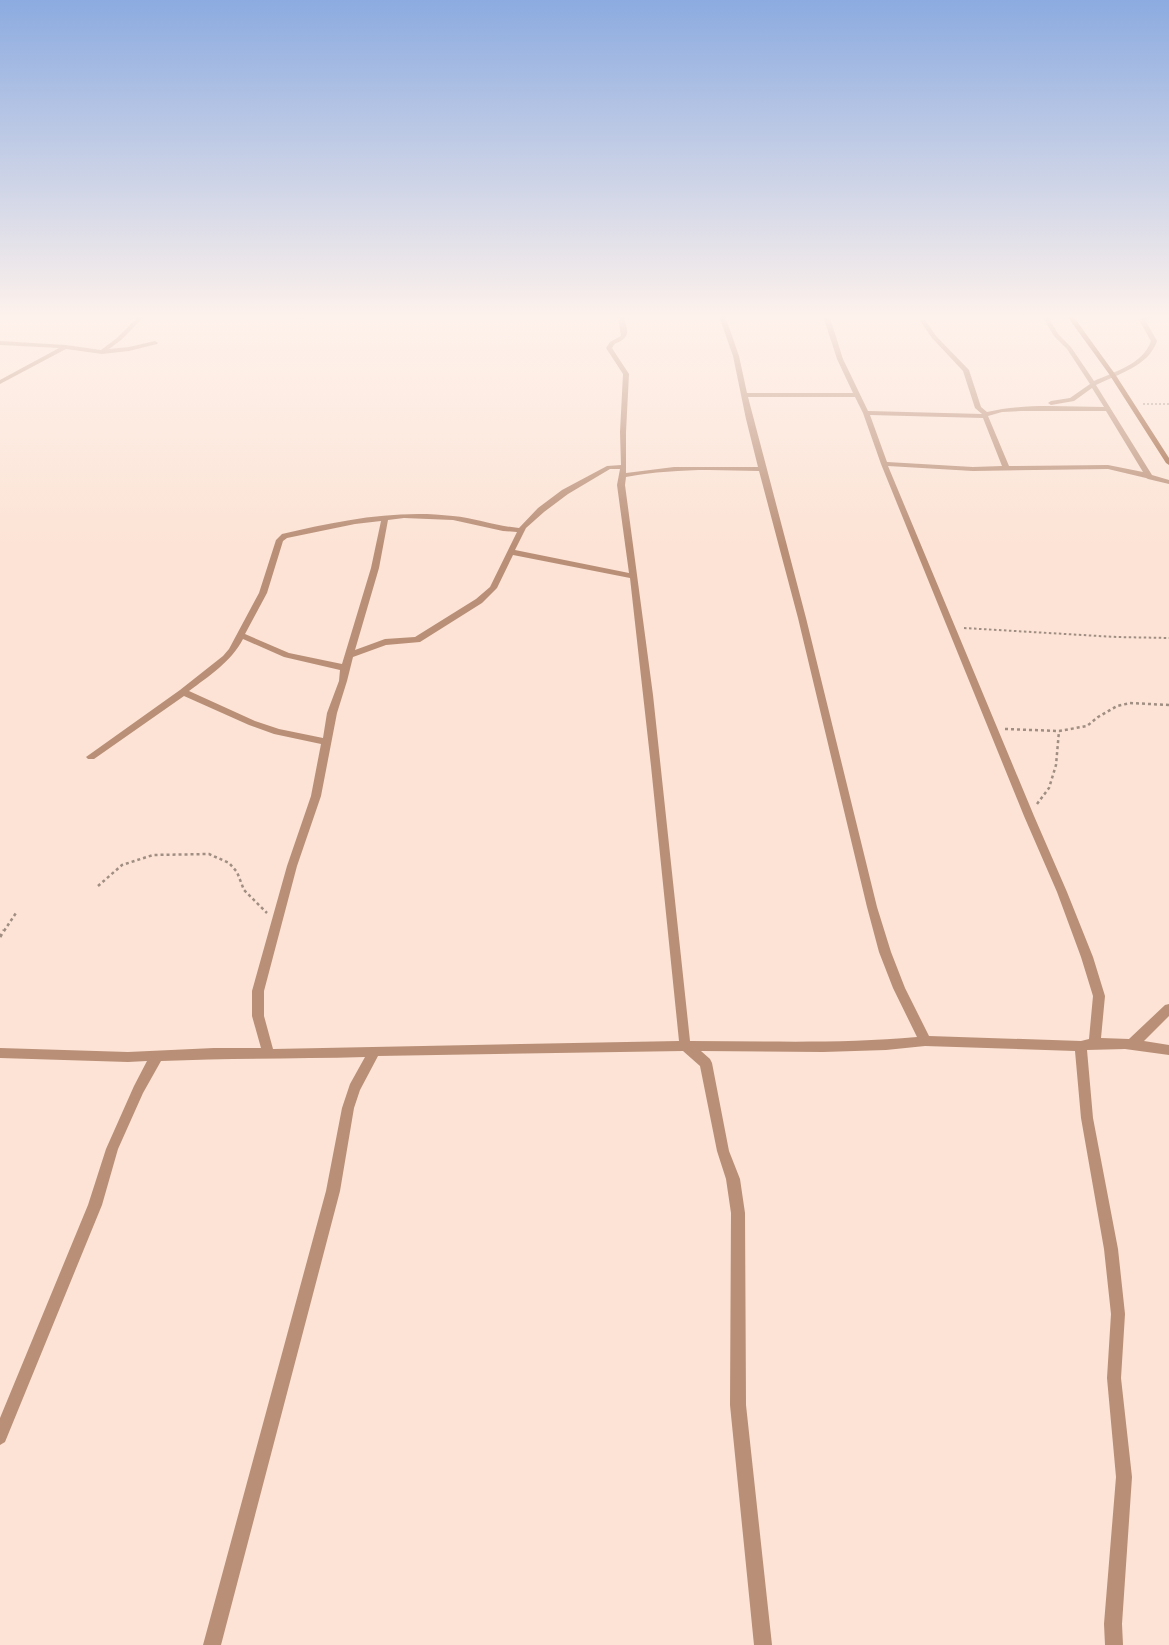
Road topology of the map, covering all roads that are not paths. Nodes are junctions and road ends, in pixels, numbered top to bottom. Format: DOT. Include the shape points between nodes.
graph roads {
  1 [pos="625,393"];
  2 [pos="973,393"];
  3 [pos="1081,393"];
  4 [pos="1099,393"];
  5 [pos="1124,393"];
  6 [pos="745,395"];
  7 [pos="858,395"];
  8 [pos="1109,408"];
  9 [pos="1016,409"];
  10 [pos="866,413"];
  11 [pos="985,415"];
  12 [pos="1169,463"];
  13 [pos="884,464"];
  14 [pos="624,467"];
  15 [pos="1006,467"];
  16 [pos="762,469"];
  17 [pos="622,476"];
  18 [pos="1150,478"];
  19 [pos="1169,482"];
  20 [pos="385,518"];
  21 [pos="522,530"];
  22 [pos="512,552"];
  23 [pos="633,576"];
  24 [pos="240,635"];
  25 [pos="349,656"];
  26 [pos="345,668"];
  27 [pos="182,692"];
  28 [pos="328,742"];
  29 [pos="91,758"];
  30 [pos="1169,1010"];
  31 [pos="925,1041"];
  32 [pos="1132,1044"];
  33 [pos="1088,1045"];
  34 [pos="685,1046"];
  35 [pos="1169,1050"];
  36 [pos="376,1051"];
  37 [pos="0,1053"];
  38 [pos="269,1054"];
  39 [pos="157,1056"];
  40 [pos="0,1438"];
  41 [pos="212,1645"];
  42 [pos="763,1645"];
  43 [pos="1114,1645"];
  1 -- 14 [label="street"];
  2 -- 11 [label="street" via="978,408"];
  3 -- 9 [label="street" via="1066,402"];
  4 -- 8 [label="street"];
  5 -- 12 [label="main road"];
  6 -- 7 [label="street"];
  6 -- 16 [label="street"];
  7 -- 10 [label="street"];
  8 -- 9 [label="street"];
  8 -- 18 [label="street"];
  9 -- 11 [label="street"];
  10 -- 11 [label="street"];
  10 -- 13 [label="street"];
  11 -- 15 [label="street"];
  13 -- 15 [label="street" via="965,468"];
  13 -- 33 [label="street" via="1062,892 1095,980 1098,996"];
  14 -- 17 [label="street"];
  14 -- 21 [label="street" via="609,466 565,492 541,510"];
  15 -- 18 [label="street" via="1108,467 1131,470"];
  16 -- 17 [label="street" via="681,469"];
  16 -- 31 [label="street" via="802,618 872,907 899,988"];
  17 -- 23 [label="street" via="621,486"];
  18 -- 19 [label="street"];
  20 -- 21 [label="street" via="453,518 503,529"];
  20 -- 24 [label="street" via="298,532 282,538 262,592"];
  20 -- 25 [label="street" via="375,568"];
  21 -- 22 [label="street"];
  22 -- 23 [label="street"];
  22 -- 25 [label="street" via="493,588 479,601 414,641 385,642"];
  23 -- 34 [label="street"];
  24 -- 26 [label="street" via="287,655"];
  24 -- 27 [label="street" via="226,658"];
  25 -- 26 [label="street"];
  26 -- 28 [label="street" via="332,713"];
  27 -- 28 [label="street" via="278,732"];
  27 -- 29 [label="street"];
  28 -- 38 [label="street" via="316,796 292,866 258,991 258,1020"];
  30 -- 32 [label="street"];
  31 -- 33 [label="street"];
  31 -- 34 [label="street" via="823,1047"];
  32 -- 33 [label="street" via="1116,1042"];
  32 -- 35 [label="street"];
  33 -- 43 [label="street" via="1087,1118 1111,1249 1118,1314 1114,1378 1124,1477 1113,1624"];
  34 -- 36 [label="street"];
  34 -- 42 [label="street" via="706,1063 723,1152 736,1194 738,1405"];
  36 -- 38 [label="street"];
  36 -- 41 [label="street" via="354,1088 348,1108 332,1191"];
  37 -- 39 [label="street"];
  38 -- 39 [label="street"];
  39 -- 40 [label="street" via="138,1090 112,1149 95,1205"];
}
